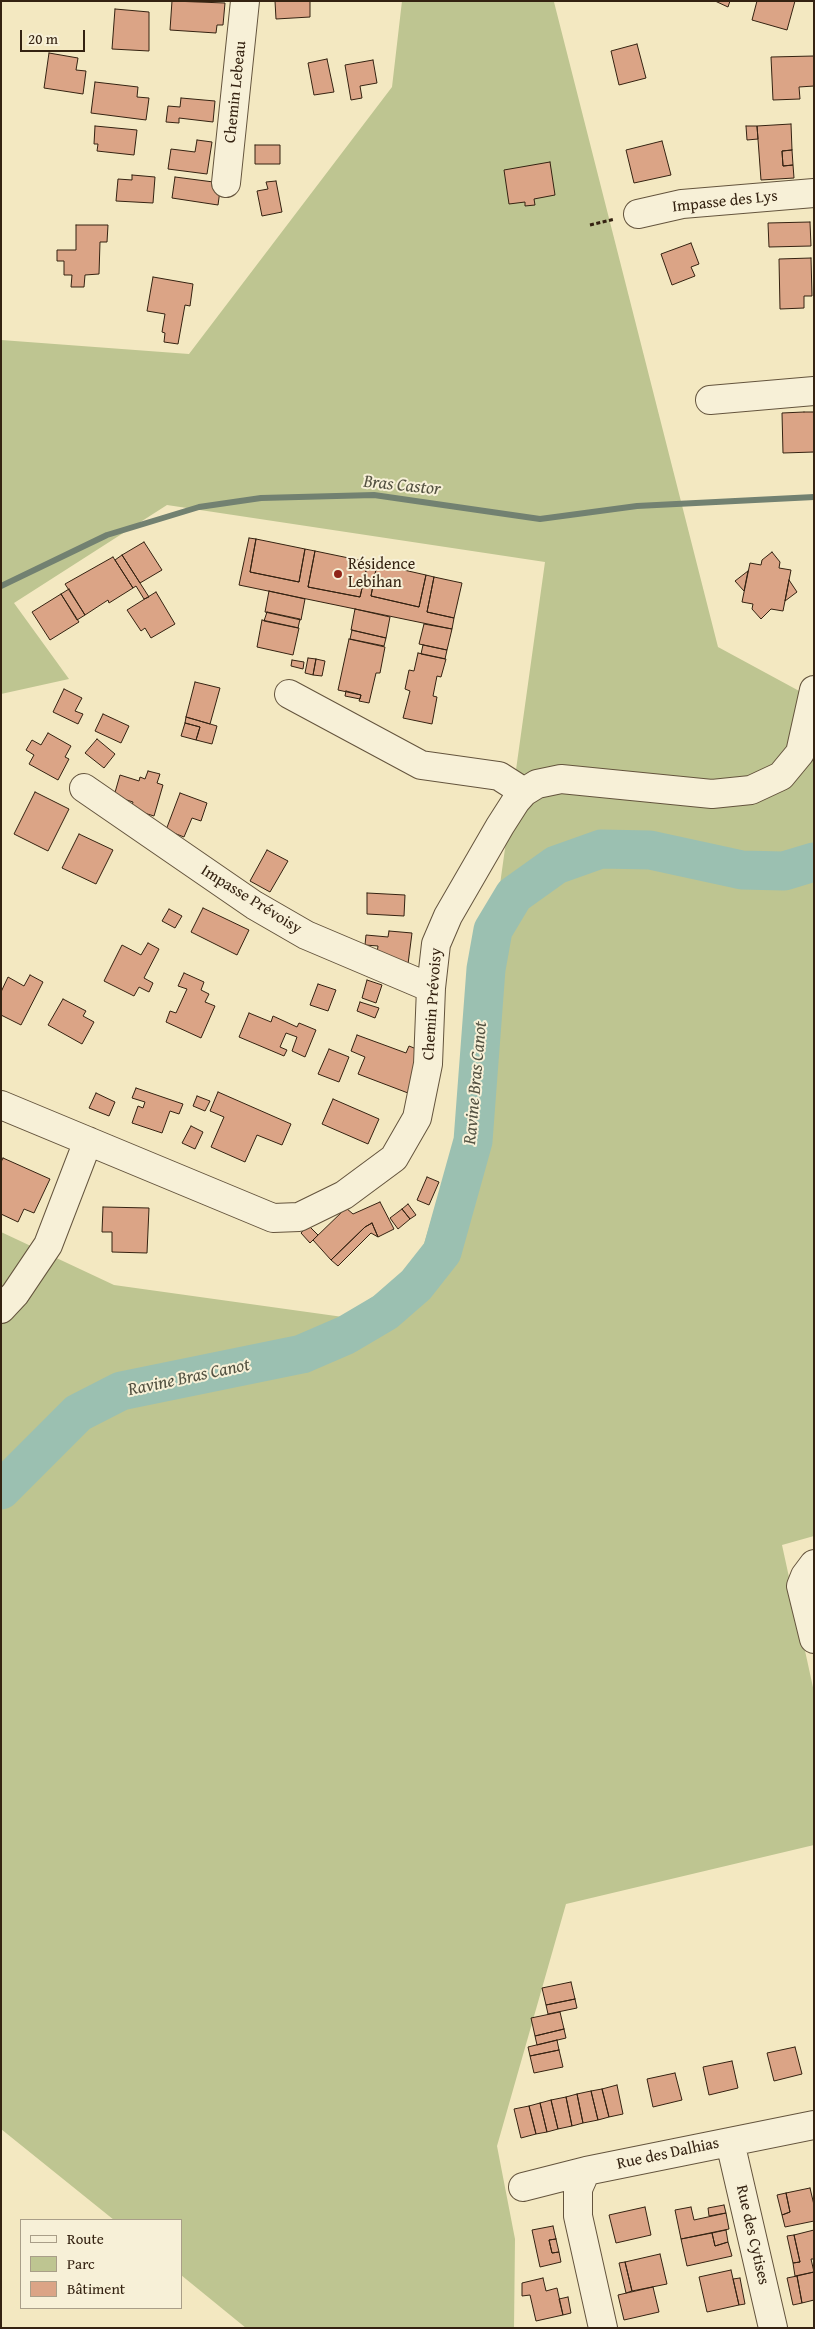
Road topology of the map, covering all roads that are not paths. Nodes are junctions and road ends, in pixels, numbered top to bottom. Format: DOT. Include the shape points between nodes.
graph roads {
  1 [pos="245,1"];
  2 [pos="226,183"];
  3 [pos="814,194"];
  4 [pos="638,214"];
  5 [pos="814,391"];
  6 [pos="710,400"];
  7 [pos="814,690"];
  8 [pos="289,694"];
  9 [pos="84,788"];
  10 [pos="524,792"];
  11 [pos="431,988"];
  12 [pos="1,1105"];
  13 [pos="88,1142"];
  14 [pos="1,1309"];
  15 [pos="814,1564"];
  16 [pos="814,1639"];
  17 [pos="814,2124"];
  18 [pos="730,2142"];
  19 [pos="586,2171"];
  20 [pos="523,2187"];
  21 [pos="604,2328"];
  22 [pos="773,2328"];
  1 -- 2 [label="street, Chemin Lebeau"];
  3 -- 4 [label="street, Impasse des Lys" via="682,204"];
  5 -- 6 [label="street"];
  7 -- 10 [label="street, Chemin Prévoisy" via="800,753 781,776 751,790 712,794 561,779 537,784"];
  8 -- 10 [label="street" via="421,765 499,776"];
  9 -- 11 [label="street, Impasse Prévoisy" via="254,905 306,935"];
  10 -- 11 [label="street, Chemin Prévoisy" via="505,818 448,916 436,944"];
  11 -- 13 [label="street, Chemin Prévoisy" via="424,1090 417,1118 407,1138 394,1158 351,1190 298,1217 273,1218"];
  12 -- 13 [label="street, Chemin Prévoisy"];
  13 -- 14 [label="street" via="48,1245"];
  15 -- 16 [label="street" via="801,1586"];
  17 -- 18 [label="street, Rue des Dalhias"];
  18 -- 19 [label="street, Rue des Dalhias"];
  18 -- 22 [label="street, Rue des Cytises"];
  19 -- 20 [label="street, Rue des Dalhias"];
  19 -- 21 [label="street" via="578,2189 578,2216"];
}
